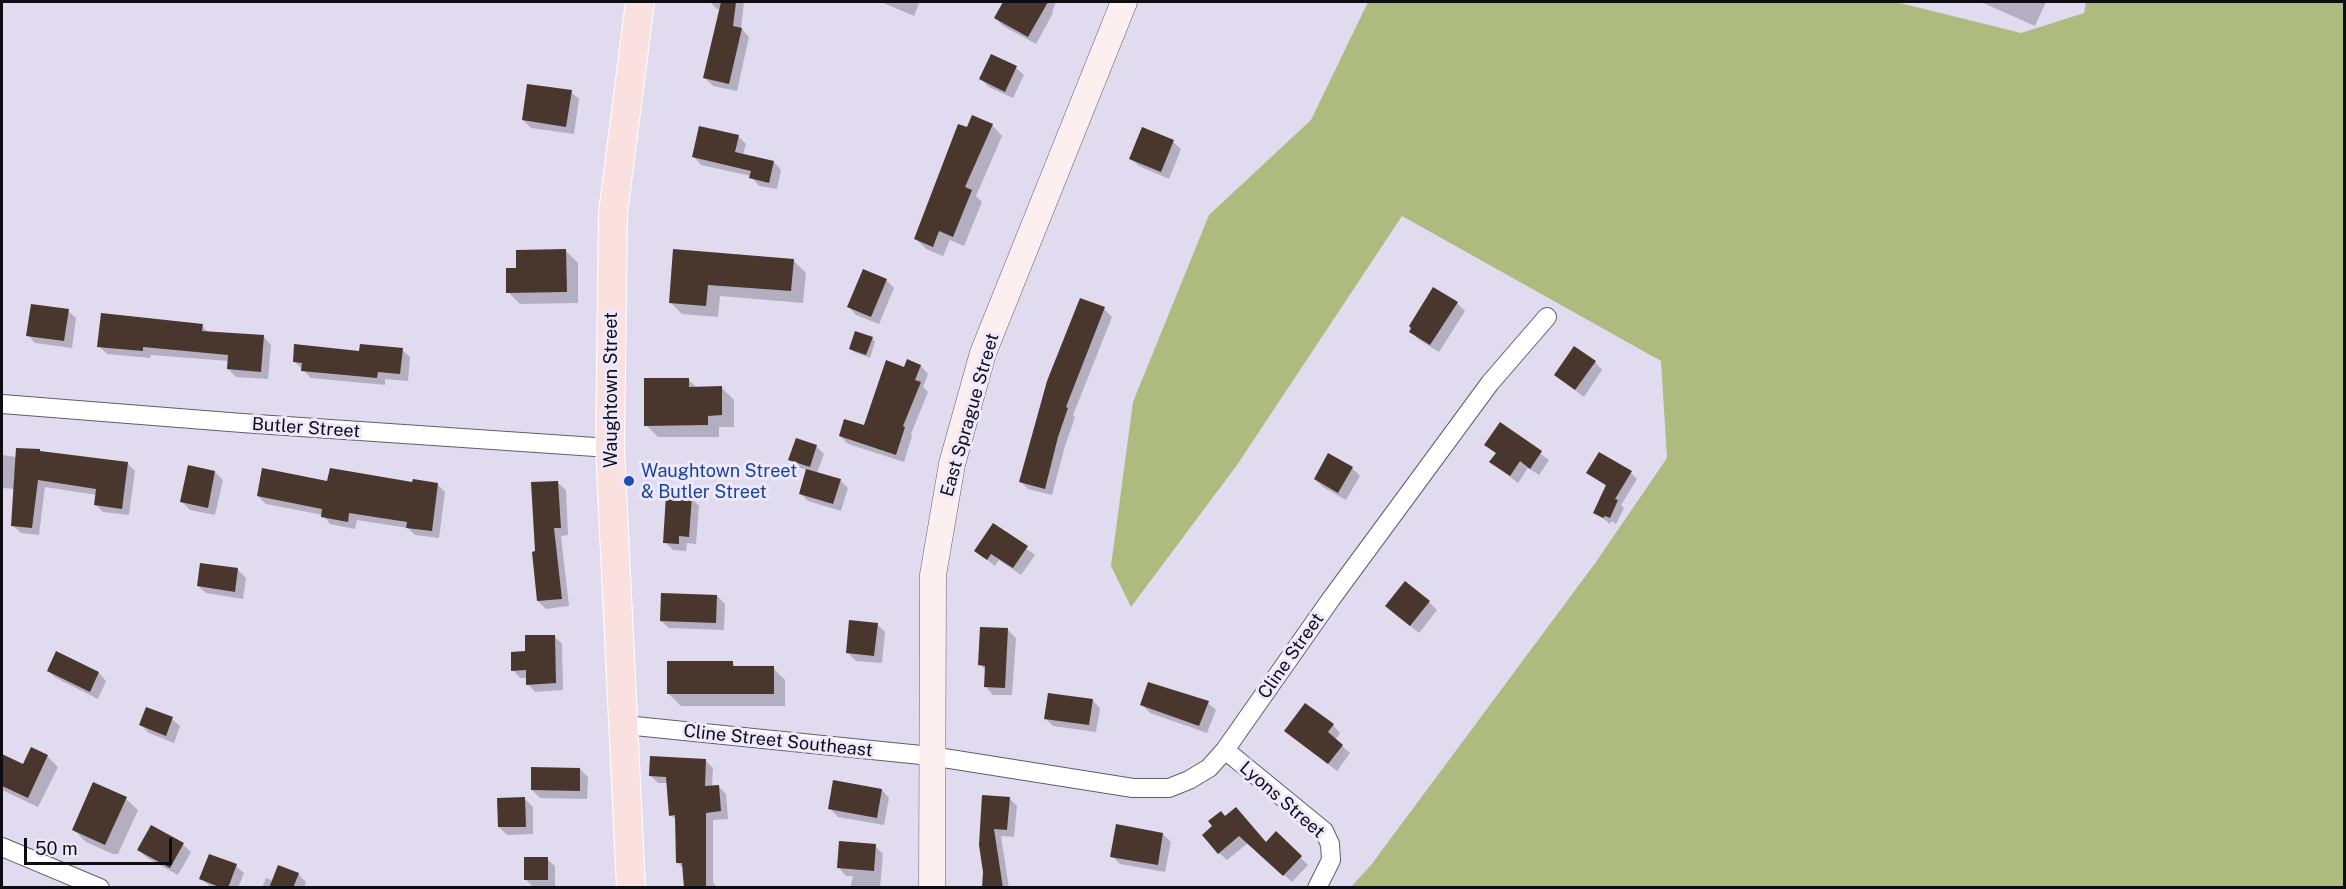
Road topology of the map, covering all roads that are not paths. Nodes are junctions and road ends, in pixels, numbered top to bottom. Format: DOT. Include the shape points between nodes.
graph roads {
  1 [pos="640,2"];
  2 [pos="1124,2"];
  3 [pos="1547,317"];
  4 [pos="2,404"];
  5 [pos="610,448"];
  6 [pos="625,725"];
  7 [pos="1225,750"];
  8 [pos="931,756"];
  9 [pos="2,847"];
  10 [pos="99,888"];
  11 [pos="631,888"];
  12 [pos="932,888"];
  13 [pos="1317,888"];
  1 -- 5 [label="main road, Waughtown Street" via="613,213"];
  2 -- 8 [label="street, East Sprague Street" via="983,353 952,464 933,575"];
  3 -- 7 [label="street, Cline Street" via="1490,383"];
  4 -- 5 [label="street, Butler Street"];
  5 -- 6 [label="main road, Waughtown Street"];
  6 -- 8 [label="street, Cline Street Southeast"];
  6 -- 11 [label="main road, Waughtown Street"];
  7 -- 8 [label="street, Cline Street" via="1209,768 1169,788 1134,788"];
  7 -- 13 [label="street, Lyons Street" via="1324,831 1331,860"];
  8 -- 12 [label="street, East Sprague Street"];
  9 -- 10 [label="street"];
}
